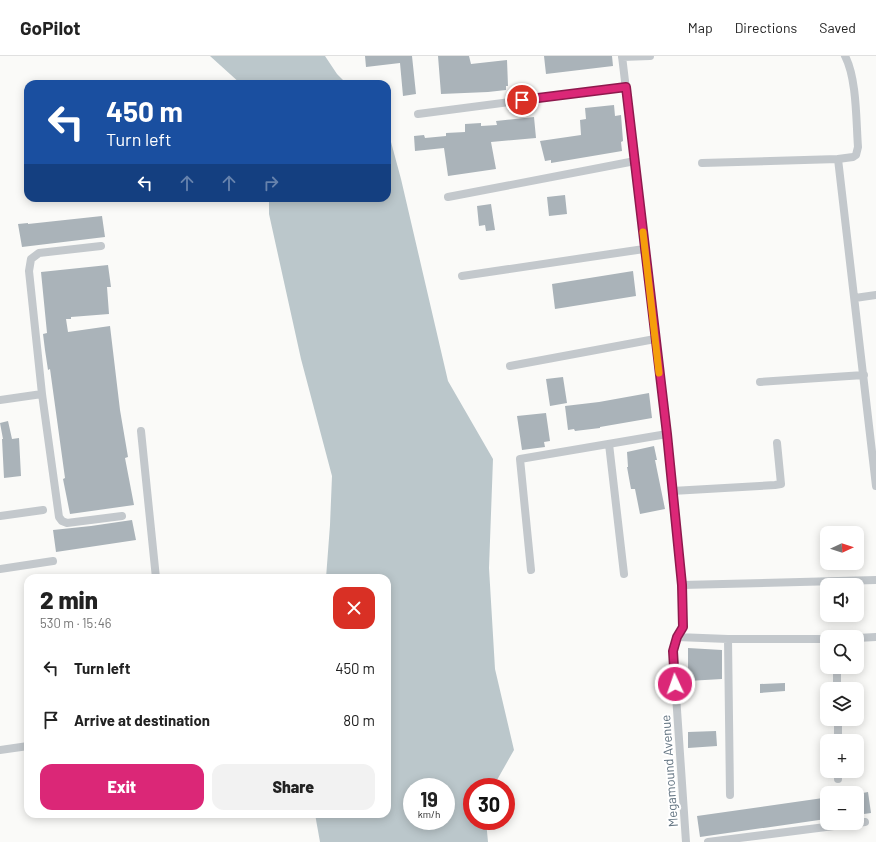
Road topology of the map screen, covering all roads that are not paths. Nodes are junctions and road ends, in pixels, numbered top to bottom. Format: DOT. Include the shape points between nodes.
graph roads {
  1 [pos="622,56"];
  2 [pos="650,56"];
  3 [pos="845,56"];
  4 [pos="626,87"];
  5 [pos="418,114"];
  6 [pos="838,159"];
  7 [pos="635,162"];
  8 [pos="702,163"];
  9 [pos="448,197"];
  10 [pos="101,246"];
  11 [pos="644,249"];
  12 [pos="462,276"];
  13 [pos="876,295"];
  14 [pos="855,298"];
  15 [pos="655,339"];
  16 [pos="510,366"];
  17 [pos="864,375"];
  18 [pos="760,382"];
  19 [pos="42,394"];
  20 [pos="0,400"];
  21 [pos="141,432"];
  22 [pos="667,434"];
  23 [pos="777,443"];
  24 [pos="609,444"];
  25 [pos="876,486"];
  26 [pos="672,491"];
  27 [pos="43,510"];
  28 [pos="0,516"];
  29 [pos="122,516"];
  30 [pos="53,561"];
  31 [pos="0,569"];
  32 [pos="531,570"];
  33 [pos="156,574"];
  34 [pos="624,574"];
  35 [pos="876,580"];
  36 [pos="682,585"];
  37 [pos="677,637"];
  38 [pos="876,637"];
  39 [pos="864,638"];
  40 [pos="728,639"];
  41 [pos="820,639"];
  42 [pos="24,747"];
  43 [pos="0,750"];
  44 [pos="730,795"];
  45 [pos="820,828"];
  46 [pos="686,842"];
  47 [pos="708,842"];
  1 -- 2 [label="street"];
  1 -- 4 [label="street, Megamound Avenue"];
  3 -- 6 [label="street" via="852,79 858,147 853,157"];
  4 -- 5 [label="street"];
  4 -- 7 [label="street, Megamound Avenue"];
  6 -- 8 [label="street"];
  6 -- 14 [label="street"];
  7 -- 9 [label="street"];
  7 -- 11 [label="street, Megamound Avenue"];
  10 -- 19 [label="street" via="39,253 31,259 29,271"];
  11 -- 12 [label="street"];
  11 -- 15 [label="street, Megamound Avenue"];
  13 -- 14 [label="street"];
  14 -- 17 [label="street"];
  15 -- 16 [label="street"];
  15 -- 22 [label="street, Megamound Avenue"];
  17 -- 18 [label="street"];
  17 -- 25 [label="street"];
  19 -- 20 [label="street"];
  19 -- 29 [label="street" via="59,517 67,523"];
  21 -- 33 [label="street"];
  22 -- 24 [label="street"];
  22 -- 26 [label="street, Megamound Avenue"];
  23 -- 26 [label="street" via="781,484"];
  24 -- 32 [label="street" via="520,460"];
  24 -- 34 [label="street"];
  26 -- 36 [label="street, Megamound Avenue"];
  27 -- 28 [label="street"];
  30 -- 31 [label="street"];
  35 -- 36 [label="street"];
  36 -- 37 [label="street, Megamound Avenue" via="683,627"];
  37 -- 40 [label="street"];
  37 -- 46 [label="street, Megamound Avenue" via="673,651"];
  38 -- 39 [label="street"];
  40 -- 41 [label="street"];
  40 -- 44 [label="street"];
  42 -- 43 [label="street"];
  45 -- 47 [label="street"];
}
